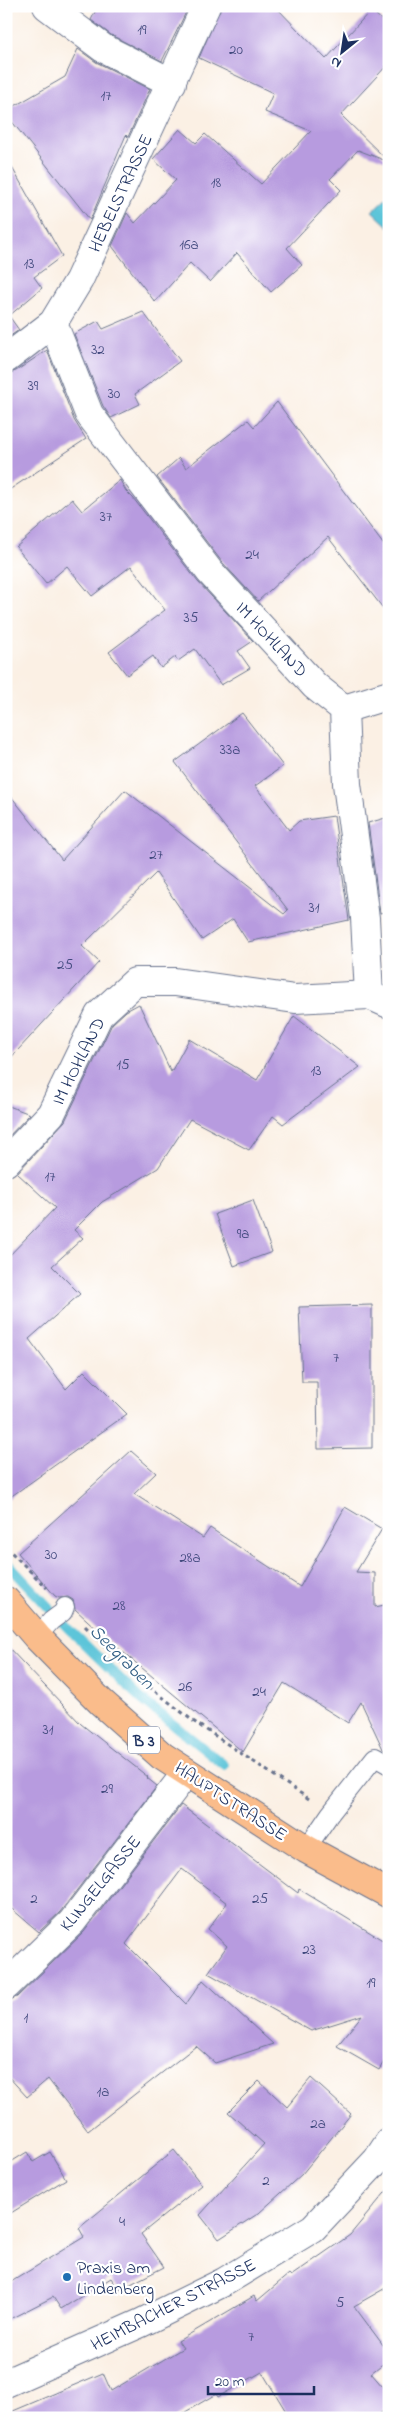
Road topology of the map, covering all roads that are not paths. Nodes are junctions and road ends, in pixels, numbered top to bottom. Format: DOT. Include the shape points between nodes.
graph roads {
  1 [pos="47,6"];
  2 [pos="206,6"];
  3 [pos="172,83"];
  4 [pos="53,323"];
  5 [pos="6,359"];
  6 [pos="389,695"];
  7 [pos="344,709"];
  8 [pos="379,999"];
  9 [pos="6,1162"];
  10 [pos="6,1601"];
  11 [pos="389,1764"];
  12 [pos="186,1773"];
  13 [pos="306,1849"];
  14 [pos="389,1894"];
  15 [pos="6,1986"];
  16 [pos="389,2142"];
  17 [pos="6,2383"];
  1 -- 3 [label="street" via="103,48"];
  2 -- 3 [label="street, HEBELSTRASSE"];
  3 -- 4 [label="street, HEBELSTRASSE" via="79,280"];
  4 -- 5 [label="street, HEBELSTRASSE"];
  4 -- 7 [label="street, IM HOHLAND" via="89,414 210,572 315,686"];
  6 -- 7 [label="street"];
  7 -- 8 [label="street, IM HOHLAND" via="348,784"];
  8 -- 9 [label="street, IM HOHLAND" via="294,999 175,982 135,982 99,1014 51,1114"];
  10 -- 12 [label="main road, HAUPTSTRASSE / B 3" via="54,1619 101,1702"];
  11 -- 13 [label="lane" via="375,1757"];
  12 -- 13 [label="main road, HAUPTSTRASSE / B 3"];
  12 -- 15 [label="street, KLINGELGASSE" via="72,1922"];
  13 -- 14 [label="main road, HAUPTSTRASSE / B 3"];
  16 -- 17 [label="street, HEIMBACHER STRASSE" via="314,2228 224,2282"];
}
